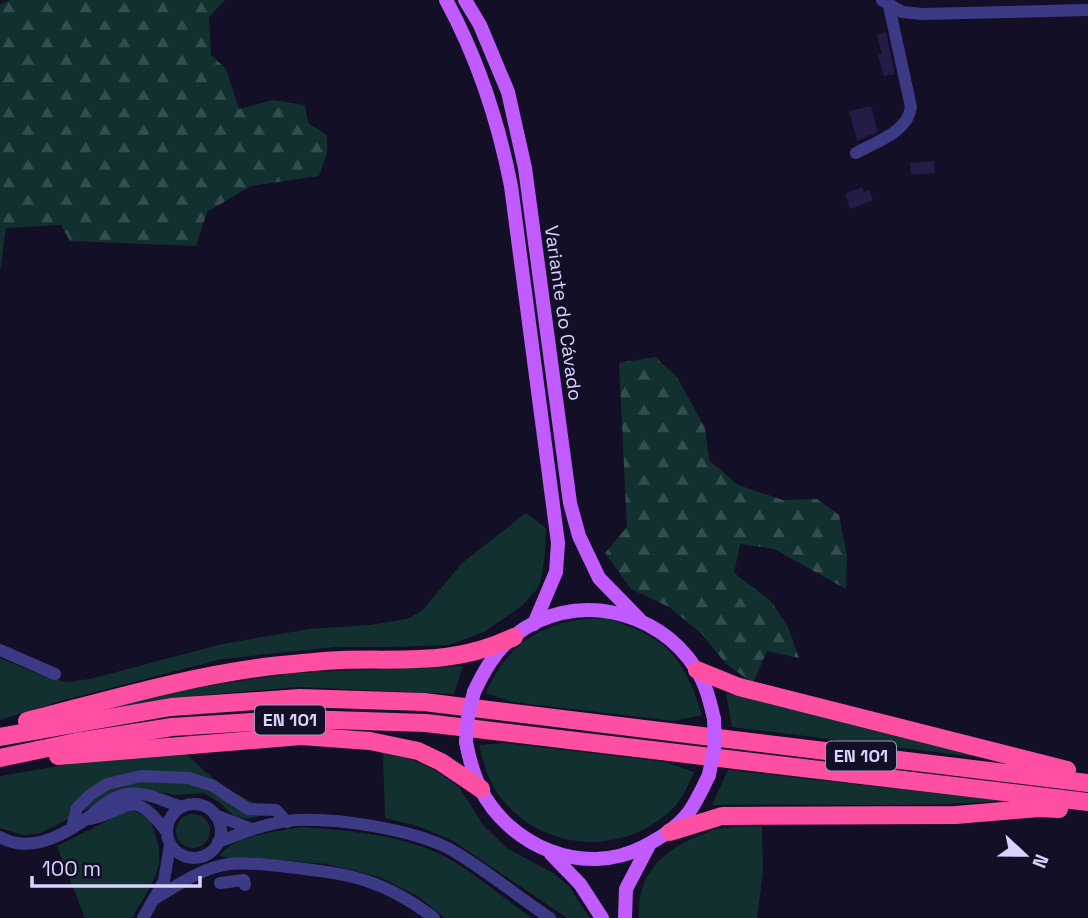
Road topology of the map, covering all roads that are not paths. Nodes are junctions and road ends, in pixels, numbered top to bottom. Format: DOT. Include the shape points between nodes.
graph roads {
  1 [pos="446,0"];
  2 [pos="465,0"];
  3 [pos="886,3"];
  4 [pos="1032,5"];
  5 [pos="1088,10"];
  6 [pos="856,153"];
  7 [pos="639,619"];
  8 [pos="534,624"];
  9 [pos="514,636"];
  10 [pos="0,650"];
  11 [pos="697,670"];
  12 [pos="55,674"];
  13 [pos="0,728"];
  14 [pos="0,737"];
  15 [pos="0,758"];
  16 [pos="0,768"];
  17 [pos="1088,773"];
  18 [pos="1088,783"];
  19 [pos="481,789"];
  20 [pos="1088,802"];
  21 [pos="182,807"];
  22 [pos="1088,811"];
  23 [pos="215,814"];
  24 [pos="287,822"];
  25 [pos="78,824"];
  26 [pos="252,829"];
  27 [pos="166,831"];
  28 [pos="670,832"];
  29 [pos="0,837"];
  30 [pos="218,842"];
  31 [pos="649,844"];
  32 [pos="170,845"];
  33 [pos="550,853"];
  34 [pos="207,855"];
  35 [pos="193,859"];
  36 [pos="229,864"];
  37 [pos="164,881"];
  38 [pos="220,883"];
  39 [pos="245,885"];
  40 [pos="156,898"];
  41 [pos="143,918"];
  42 [pos="434,918"];
  43 [pos="550,918"];
  44 [pos="602,918"];
  45 [pos="625,918"];
  1 -- 8 [label="main road, Variante do Cávado" via="485,85 511,186 558,543 556,572"];
  2 -- 7 [label="main road, Variante do Cávado" via="508,92 526,168 570,502 579,536 598,578"];
  3 -- 4 [label="street" via="902,12 922,13"];
  3 -- 6 [label="street" via="910,117 885,138"];
  4 -- 5 [label="street"];
  7 -- 8 [label="main road" via="590,610 558,614"];
  7 -- 11 [label="main road" via="662,632"];
  8 -- 9 [label="main road"];
  9 -- 13 [label="highway" via="463,656 341,660 222,673"];
  9 -- 19 [label="main road, bridge" via="490,662 474,692 468,717 470,765"];
  10 -- 12 [label="street"];
  11 -- 17 [label="highway" via="739,687 1052,768"];
  11 -- 28 [label="main road, bridge" via="708,694 715,744 709,775 688,813"];
  14 -- 18 [label="highway, EN 101" via="170,707 300,698 424,702"];
  15 -- 20 [label="highway, EN 101" via="172,727 301,719 426,723"];
  16 -- 19 [label="highway" via="57,756 301,736 370,741 418,751"];
  19 -- 33 [label="main road" via="509,827"];
  21 -- 23 [label="street" via="200,805"];
  21 -- 25 [label="street" via="145,794 129,794 112,799"];
  21 -- 27 [label="street" via="168,821"];
  22 -- 28 [label="highway" via="1039,808 956,815 722,816"];
  23 -- 26 [label="street"];
  23 -- 30 [label="street" via="220,824"];
  24 -- 25 [label="street" via="276,810 248,809 213,786 190,778 141,776 107,784 90,795 77,808"];
  24 -- 26 [label="street"];
  24 -- 43 [label="street" via="344,822 415,835 448,849"];
  25 -- 27 [label="street" via="118,808 141,806"];
  25 -- 29 [label="street" via="32,844"];
  26 -- 30 [label="street"];
  27 -- 32 [label="street"];
  28 -- 31 [label="main road"];
  30 -- 34 [label="street"];
  31 -- 33 [label="main road" via="628,855 604,859"];
  31 -- 45 [label="main road" via="626,889"];
  32 -- 35 [label="street"];
  32 -- 37 [label="street"];
  33 -- 44 [label="main road" via="580,884"];
  34 -- 35 [label="street"];
  34 -- 36 [label="street"];
  35 -- 37 [label="street" via="179,865"];
  36 -- 40 [label="street" via="192,875"];
  36 -- 42 [label="street" via="352,876 390,890"];
  37 -- 40 [label="street"];
  38 -- 39 [label="street" via="244,880"];
  40 -- 41 [label="street"];
}
